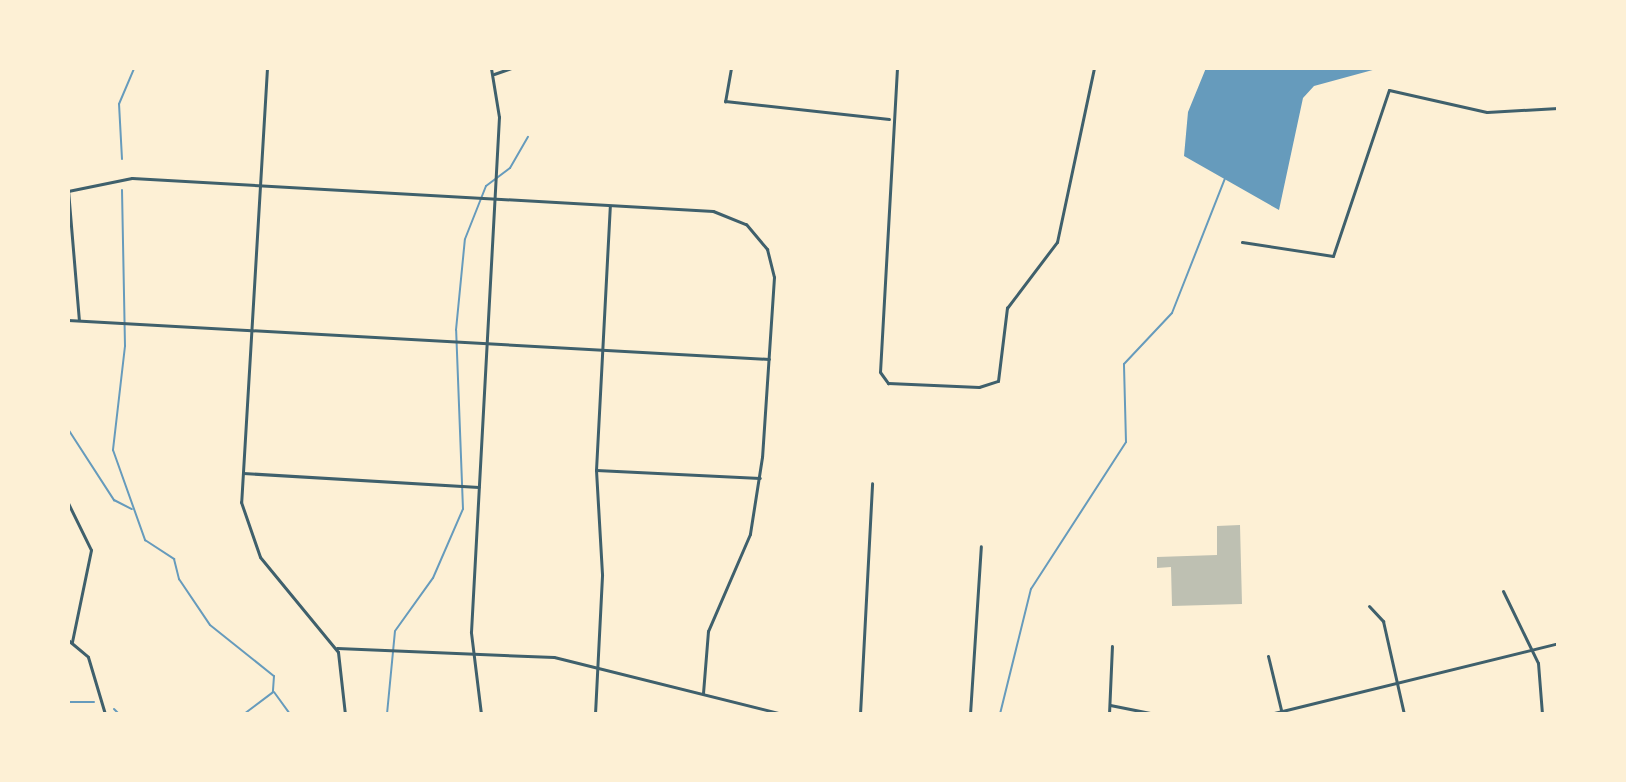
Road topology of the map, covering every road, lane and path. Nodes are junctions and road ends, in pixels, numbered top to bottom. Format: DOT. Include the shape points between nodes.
graph roads {
  1 [pos="267,68"];
  2 [pos="293,68"];
  3 [pos="336,68"];
  4 [pos="491,68"];
  5 [pos="511,68"];
  6 [pos="731,68"];
  7 [pos="897,68"];
  8 [pos="1094,68"];
  9 [pos="494,74"];
  10 [pos="1558,108"];
  11 [pos="889,119"];
  12 [pos="257,186"];
  13 [pos="68,190"];
  14 [pos="495,199"];
  15 [pos="610,206"];
  16 [pos="1242,242"];
  17 [pos="68,320"];
  18 [pos="79,320"];
  19 [pos="250,329"];
  20 [pos="487,343"];
  21 [pos="602,349"];
  22 [pos="769,359"];
  23 [pos="596,470"];
  24 [pos="241,473"];
  25 [pos="760,478"];
  26 [pos="872,483"];
  27 [pos="479,487"];
  28 [pos="68,503"];
  29 [pos="981,546"];
  30 [pos="1503,591"];
  31 [pos="1369,606"];
  32 [pos="70,641"];
  33 [pos="1558,643"];
  34 [pos="1112,646"];
  35 [pos="337,648"];
  36 [pos="1533,650"];
  37 [pos="472,652"];
  38 [pos="1268,656"];
  39 [pos="598,666"];
  40 [pos="1397,683"];
  41 [pos="703,693"];
  42 [pos="1110,705"];
  43 [pos="778,713"];
  44 [pos="1282,713"];
  45 [pos="105,714"];
  46 [pos="345,714"];
  47 [pos="481,714"];
  48 [pos="595,714"];
  49 [pos="860,714"];
  50 [pos="970,714"];
  51 [pos="1109,714"];
  52 [pos="1155,714"];
  53 [pos="1270,714"];
  54 [pos="1404,714"];
  55 [pos="1542,714"];
  1 -- 12 [label="street"];
  2 -- 3 [label="street"];
  4 -- 9 [label="street"];
  5 -- 9 [label="street"];
  6 -- 11 [label="street" via="725,101"];
  7 -- 11 [label="street"];
  8 -- 11 [label="street" via="1059,236 1007,308 995,384 882,379"];
  9 -- 14 [label="street"];
  10 -- 16 [label="street" via="1487,112 1389,90 1331,258"];
  12 -- 13 [label="street" via="132,178"];
  12 -- 14 [label="street"];
  12 -- 19 [label="street"];
  13 -- 18 [label="street"];
  14 -- 15 [label="street"];
  14 -- 20 [label="street"];
  15 -- 21 [label="street"];
  15 -- 22 [label="street" via="713,211 755,232 774,269"];
  17 -- 18 [label="street"];
  18 -- 19 [label="street"];
  19 -- 20 [label="street"];
  19 -- 24 [label="street"];
  20 -- 21 [label="street"];
  20 -- 27 [label="street"];
  21 -- 22 [label="street"];
  21 -- 23 [label="street"];
  22 -- 25 [label="street"];
  23 -- 25 [label="street"];
  23 -- 39 [label="street"];
  24 -- 27 [label="street"];
  24 -- 35 [label="street" via="245,525 260,557"];
  25 -- 41 [label="street" via="750,534 708,631"];
  26 -- 49 [label="street"];
  27 -- 37 [label="street"];
  28 -- 32 [label="street" via="91,550"];
  29 -- 50 [label="street"];
  30 -- 36 [label="street"];
  31 -- 40 [label="street" via="1383,621"];
  32 -- 45 [label="street" via="96,672"];
  33 -- 36 [label="street"];
  34 -- 42 [label="street"];
  35 -- 37 [label="street"];
  35 -- 46 [label="street"];
  36 -- 40 [label="street"];
  36 -- 55 [label="street"];
  37 -- 39 [label="street"];
  37 -- 47 [label="street"];
  38 -- 44 [label="street"];
  39 -- 41 [label="street"];
  39 -- 48 [label="street"];
  40 -- 44 [label="street"];
  40 -- 54 [label="street"];
  41 -- 43 [label="street"];
  42 -- 51 [label="street"];
  42 -- 52 [label="street"];
  44 -- 53 [label="street"];
}
